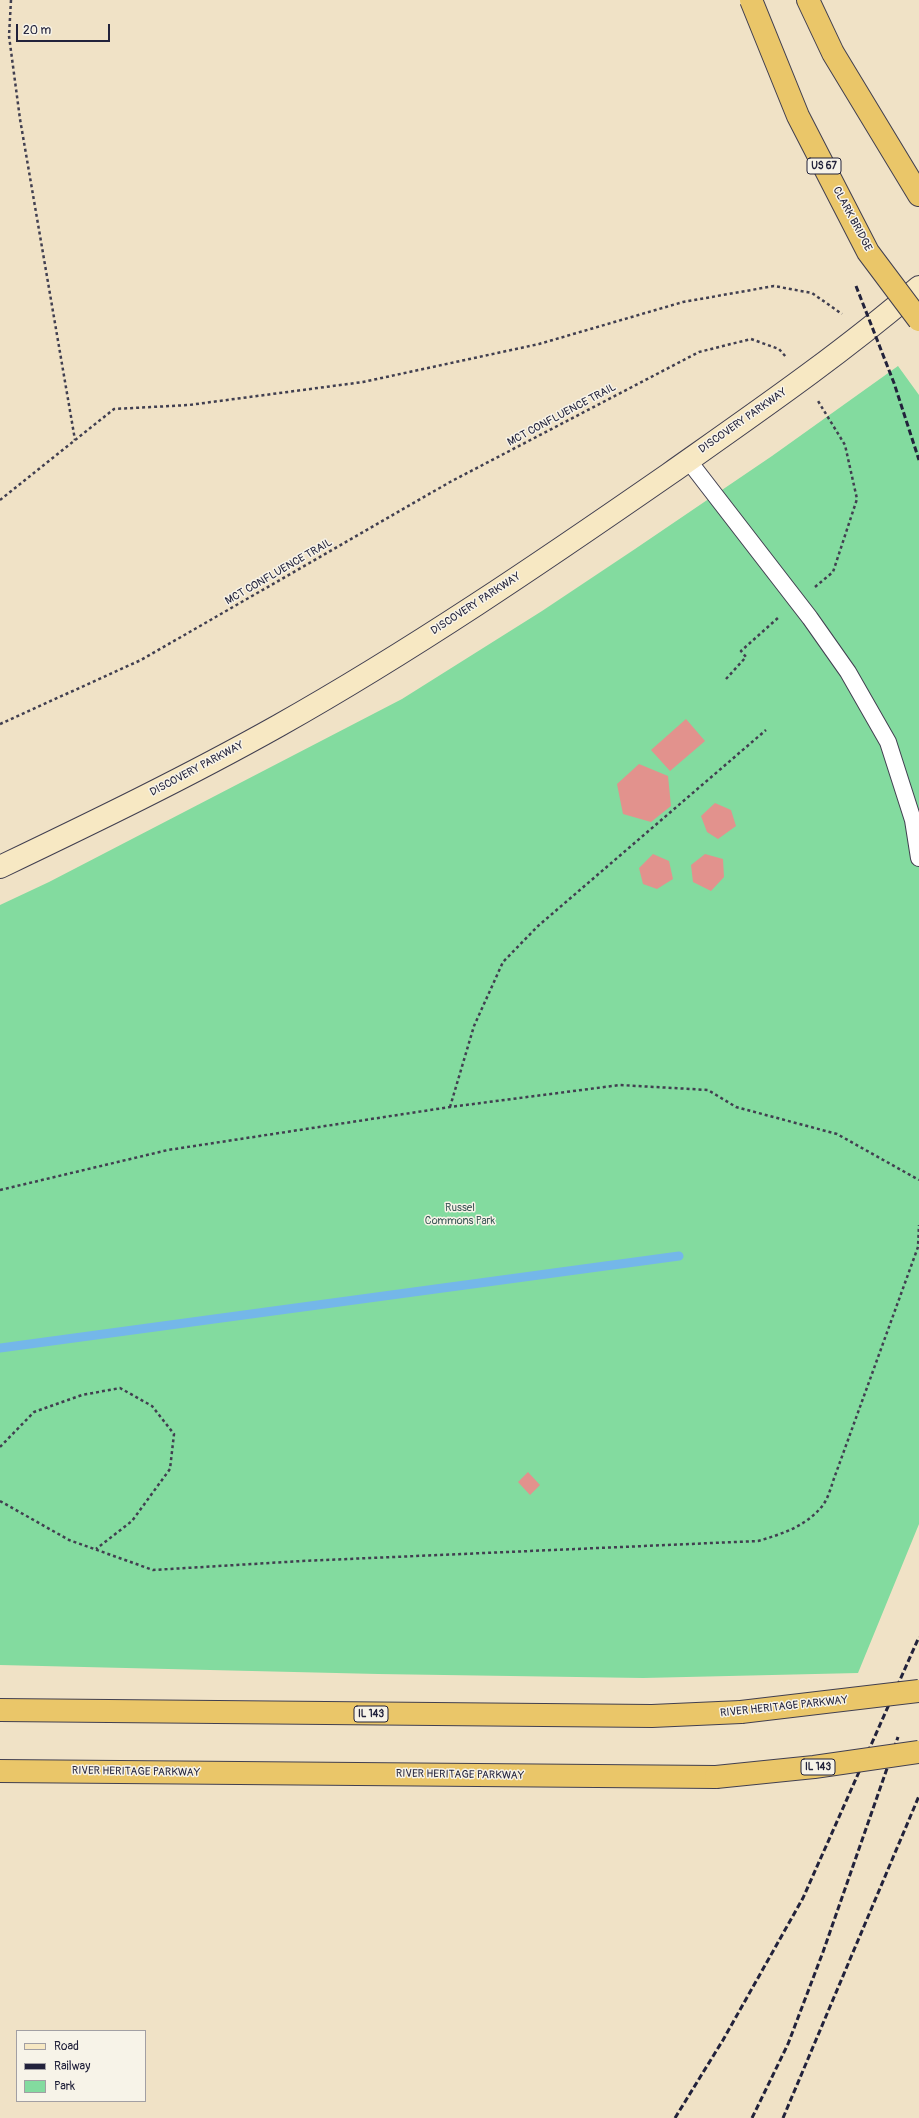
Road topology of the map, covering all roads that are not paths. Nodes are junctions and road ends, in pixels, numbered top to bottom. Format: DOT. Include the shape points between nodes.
graph roads {
  1 [pos="751,0"];
  2 [pos="808,0"];
  3 [pos="919,195"];
  4 [pos="919,287"];
  5 [pos="919,320"];
  6 [pos="688,460"];
  7 [pos="919,858"];
  8 [pos="0,867"];
  9 [pos="919,1691"];
  10 [pos="0,1710"];
  11 [pos="919,1752"];
  12 [pos="0,1771"];
  1 -- 5 [label="highway, CLARK BRIDGE / US 67, bridge" via="798,116 868,252"];
  2 -- 3 [label="highway" via="833,52"];
  4 -- 6 [label="street, DISCOVERY PARKWAY" via="804,377"];
  6 -- 7 [label="lane" via="797,601 848,672 888,742 913,820"];
  6 -- 8 [label="street, DISCOVERY PARKWAY" via="573,541 396,656 278,725 138,801"];
  9 -- 10 [label="highway, RIVER HERITAGE PARKWAY / IL 143, bridge" via="741,1712 652,1716"];
  11 -- 12 [label="highway, RIVER HERITAGE PARKWAY / IL 143, bridge" via="814,1768 716,1777"];
}
